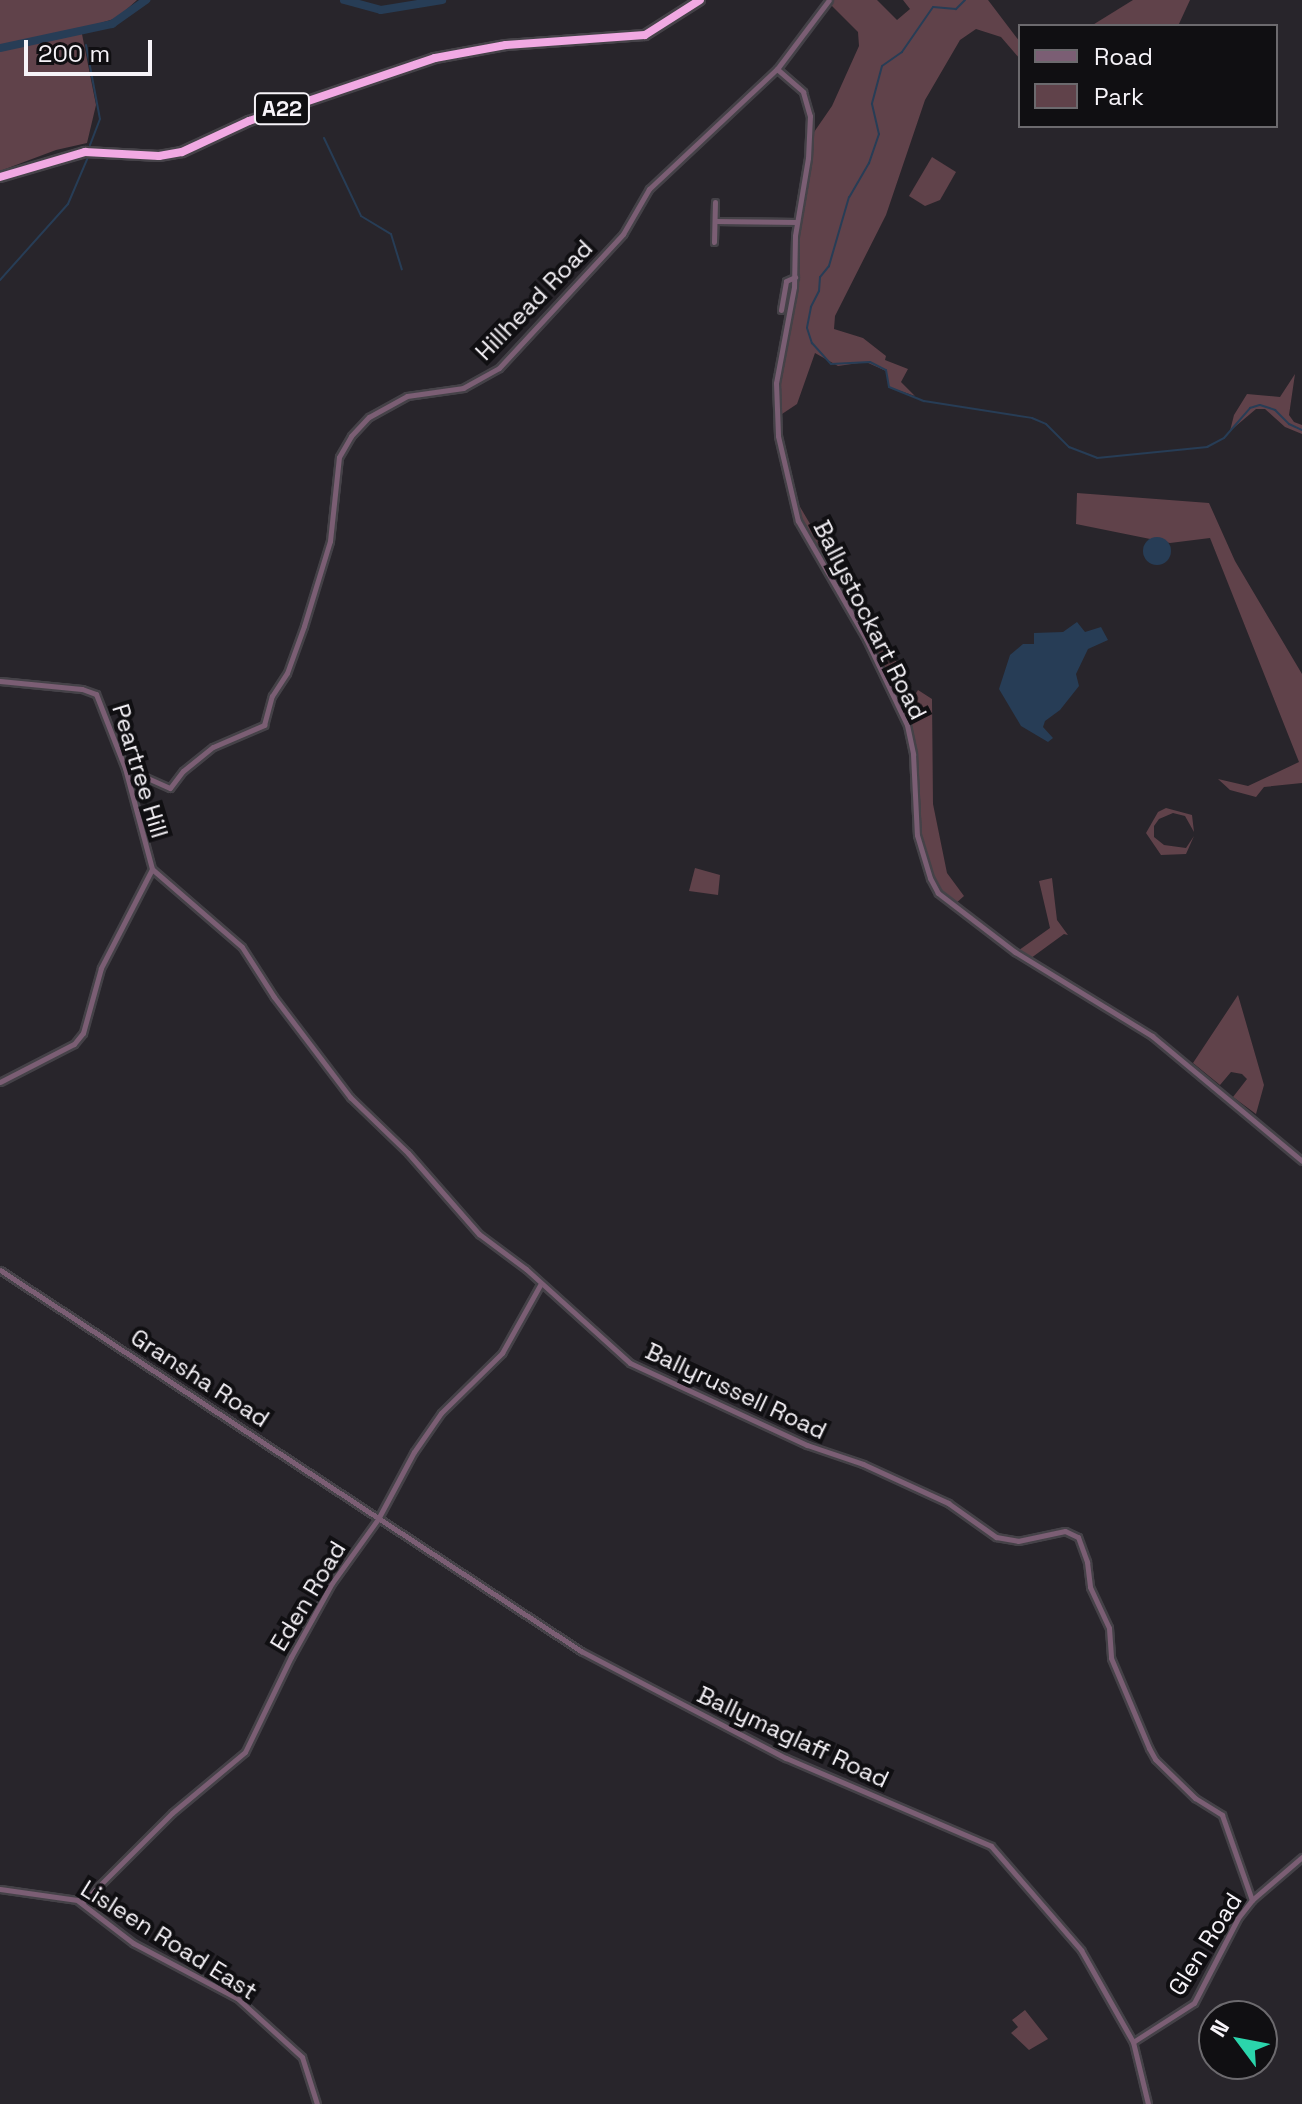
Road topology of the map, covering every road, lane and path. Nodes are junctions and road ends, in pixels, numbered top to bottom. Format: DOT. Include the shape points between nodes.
graph roads {
  1 [pos="700,0"];
  2 [pos="829,0"];
  3 [pos="777,69"];
  4 [pos="0,177"];
  5 [pos="715,202"];
  6 [pos="715,221"];
  7 [pos="797,222"];
  8 [pos="714,242"];
  9 [pos="795,277"];
  10 [pos="781,310"];
  11 [pos="0,681"];
  12 [pos="125,768"];
  13 [pos="152,869"];
  14 [pos="0,1082"];
  15 [pos="1302,1161"];
  16 [pos="0,1270"];
  17 [pos="540,1285"];
  18 [pos="377,1520"];
  19 [pos="1302,1857"];
  20 [pos="0,1889"];
  21 [pos="1252,1900"];
  22 [pos="82,1903"];
  23 [pos="1133,2042"];
  24 [pos="317,2104"];
  25 [pos="1148,2104"];
  1 -- 4 [label="highway, A22" via="645,35 506,45 435,58 294,104 182,152 77,153"];
  2 -- 3 [label="street, Hillhead Road"];
  3 -- 7 [label="street, Ballystockart Road" via="803,92 809,105 808,158"];
  3 -- 12 [label="street, Hillhead Road" via="657,180 623,234 499,368 463,388 407,396 369,417 351,436 339,457 330,541 304,626 264,725 213,747 170,788"];
  5 -- 6 [label="street"];
  6 -- 7 [label="street"];
  6 -- 8 [label="street"];
  7 -- 9 [label="street, Ballystockart Road"];
  9 -- 10 [label="street" via="786,281"];
  9 -- 15 [label="street, Ballystockart Road" via="775,400 791,496 798,521 903,712 913,754 917,835 934,887 1045,974 1152,1036"];
  11 -- 12 [label="street, Peartree Hill" via="96,694"];
  12 -- 13 [label="street, Peartree Hill"];
  13 -- 14 [label="street, Peartree Hill" via="106,955 83,1033 74,1044"];
  13 -- 17 [label="street, Ballyrussell Road" via="242,947 350,1097 479,1234"];
  16 -- 18 [label="street, Gransha Road"];
  17 -- 18 [label="street, Eden Road" via="502,1353 430,1428"];
  17 -- 21 [label="street, Ballyrussell Road" via="630,1363 665,1382 917,1488 956,1507 996,1537 1018,1541 1065,1531 1078,1537 1090,1587 1109,1628 1111,1658 1149,1748 1195,1798 1222,1815"];
  18 -- 22 [label="street, Eden Road" via="318,1607 245,1752 172,1813"];
  18 -- 23 [label="street, Ballymaglaff Road" via="581,1651 786,1758 991,1846 1077,1943"];
  19 -- 21 [label="street, Glen Road"];
  20 -- 22 [label="street, Lisleen Road East"];
  21 -- 23 [label="street, Glen Road" via="1194,2003"];
  22 -- 24 [label="street, Lisleen Road East" via="133,1943 237,1998 302,2057"];
  23 -- 25 [label="street"];
}
